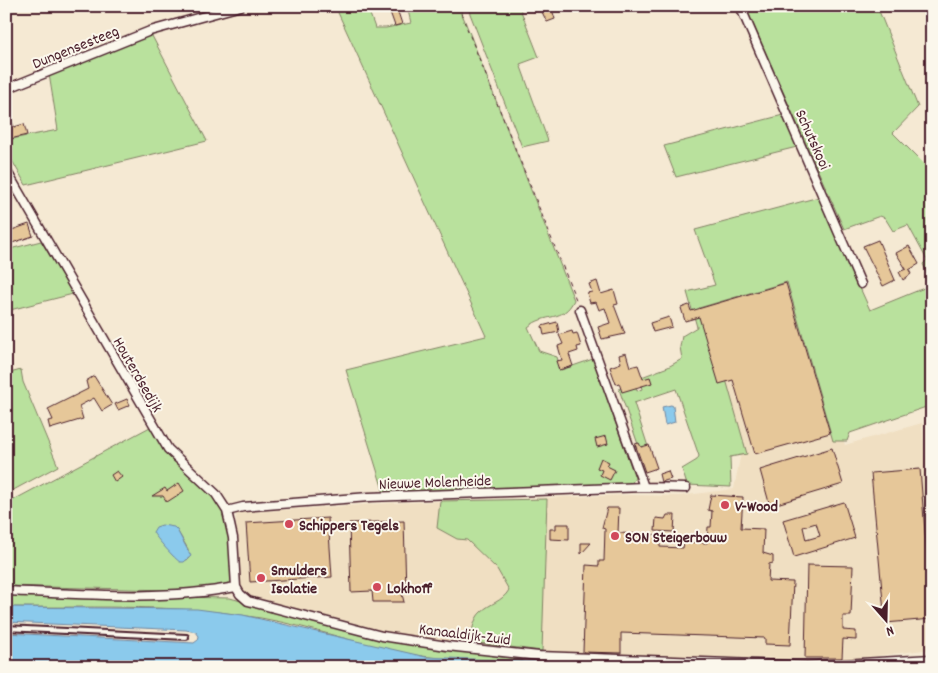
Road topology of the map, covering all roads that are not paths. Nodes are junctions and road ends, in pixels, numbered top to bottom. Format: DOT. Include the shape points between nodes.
graph roads {
  1 [pos="241,6"];
  2 [pos="740,6"];
  3 [pos="6,89"];
  4 [pos="6,170"];
  5 [pos="861,284"];
  6 [pos="580,310"];
  7 [pos="644,487"];
  8 [pos="686,488"];
  9 [pos="227,511"];
  10 [pos="236,587"];
  11 [pos="6,591"];
  12 [pos="6,628"];
  13 [pos="186,637"];
  14 [pos="932,659"];
  1 -- 3 [label="street, Dungensesteeg" via="150,31"];
  2 -- 5 [label="street, Schutskooi"];
  4 -- 9 [label="street, Houterdsedijk" via="168,449 216,494"];
  6 -- 7 [label="street"];
  7 -- 8 [label="street, Nieuwe Molenheide"];
  7 -- 9 [label="street, Nieuwe Molenheide" via="368,497 243,506"];
  9 -- 10 [label="street, Houterdsedijk" via="233,538"];
  10 -- 11 [label="street" via="212,592 148,595"];
  10 -- 14 [label="street, Kanaaldijk-Zuid" via="248,601 382,636 539,656 788,666 846,666"];
  12 -- 13 [label="lane"];
}
